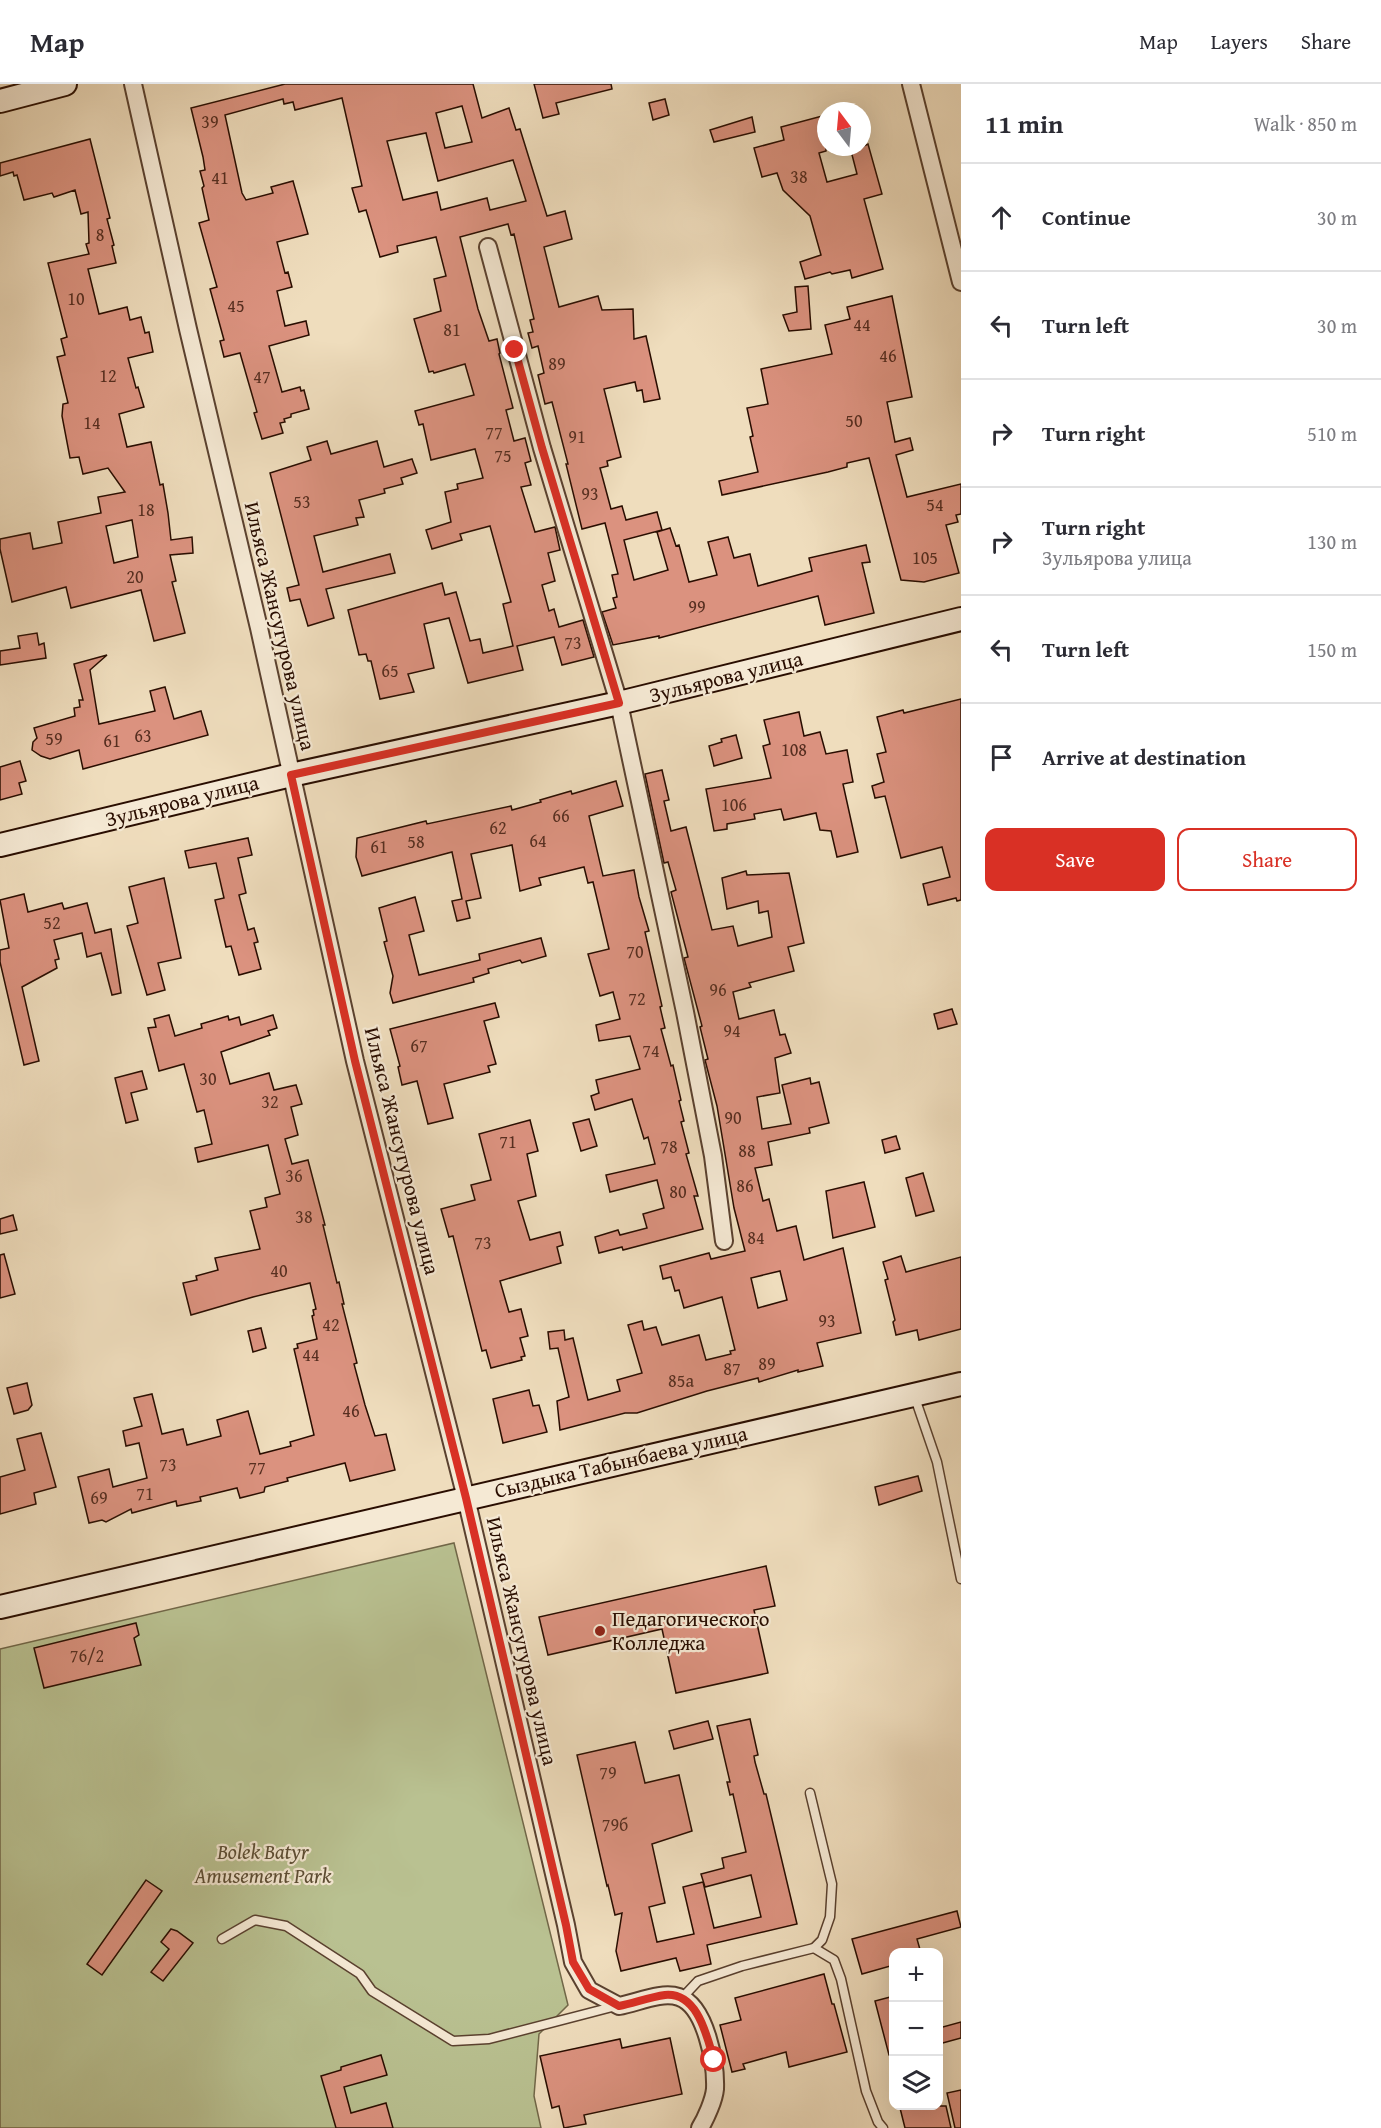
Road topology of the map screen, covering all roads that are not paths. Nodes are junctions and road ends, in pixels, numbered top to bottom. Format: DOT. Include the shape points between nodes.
graph roads {
  1 [pos="65,84"];
  2 [pos="133,84"];
  3 [pos="911,84"];
  4 [pos="0,101"];
  5 [pos="488,247"];
  6 [pos="961,282"];
  7 [pos="961,619"];
  8 [pos="619,703"];
  9 [pos="291,775"];
  10 [pos="0,844"];
  11 [pos="724,1241"];
  12 [pos="961,1384"];
  13 [pos="914,1395"];
  14 [pos="466,1498"];
  15 [pos="961,1579"];
  16 [pos="0,1607"];
  17 [pos="810,1793"];
  18 [pos="222,1939"];
  19 [pos="814,1948"];
  20 [pos="681,1998"];
  21 [pos="619,2006"];
  22 [pos="700,2128"];
  23 [pos="883,2128"];
  1 -- 4 [label="street"];
  2 -- 9 [label="street, Ильяса Жансугурова улица"];
  3 -- 6 [label="street"];
  5 -- 8 [label="street" via="545,460"];
  7 -- 8 [label="street, Зульярова улица"];
  8 -- 9 [label="street, Зульярова улица"];
  8 -- 11 [label="street" via="685,1012 713,1156"];
  9 -- 10 [label="street, Зульярова улица"];
  9 -- 14 [label="street, Ильяса Жансугурова улица" via="355,1061"];
  12 -- 13 [label="street, Сыздыка Табынбаева улица"];
  13 -- 14 [label="street, Сыздыка Табынбаева улица"];
  13 -- 15 [label="lane" via="937,1462"];
  14 -- 16 [label="street, Сыздыка Табынбаева улица"];
  14 -- 21 [label="street, Ильяса Жансугурова улица" via="573,1962 589,1989"];
  17 -- 19 [label="lane" via="832,1884 830,1917 822,1940"];
  18 -- 21 [label="lane" via="255,1920 286,1926 360,1974 372,1991 453,2041 489,2039"];
  19 -- 20 [label="lane" via="698,1981"];
  19 -- 23 [label="lane" via="834,1960 866,2091"];
  20 -- 21 [label="street" via="666,1995"];
  20 -- 22 [label="street" via="703,2025 714,2060 715,2091"];
}
